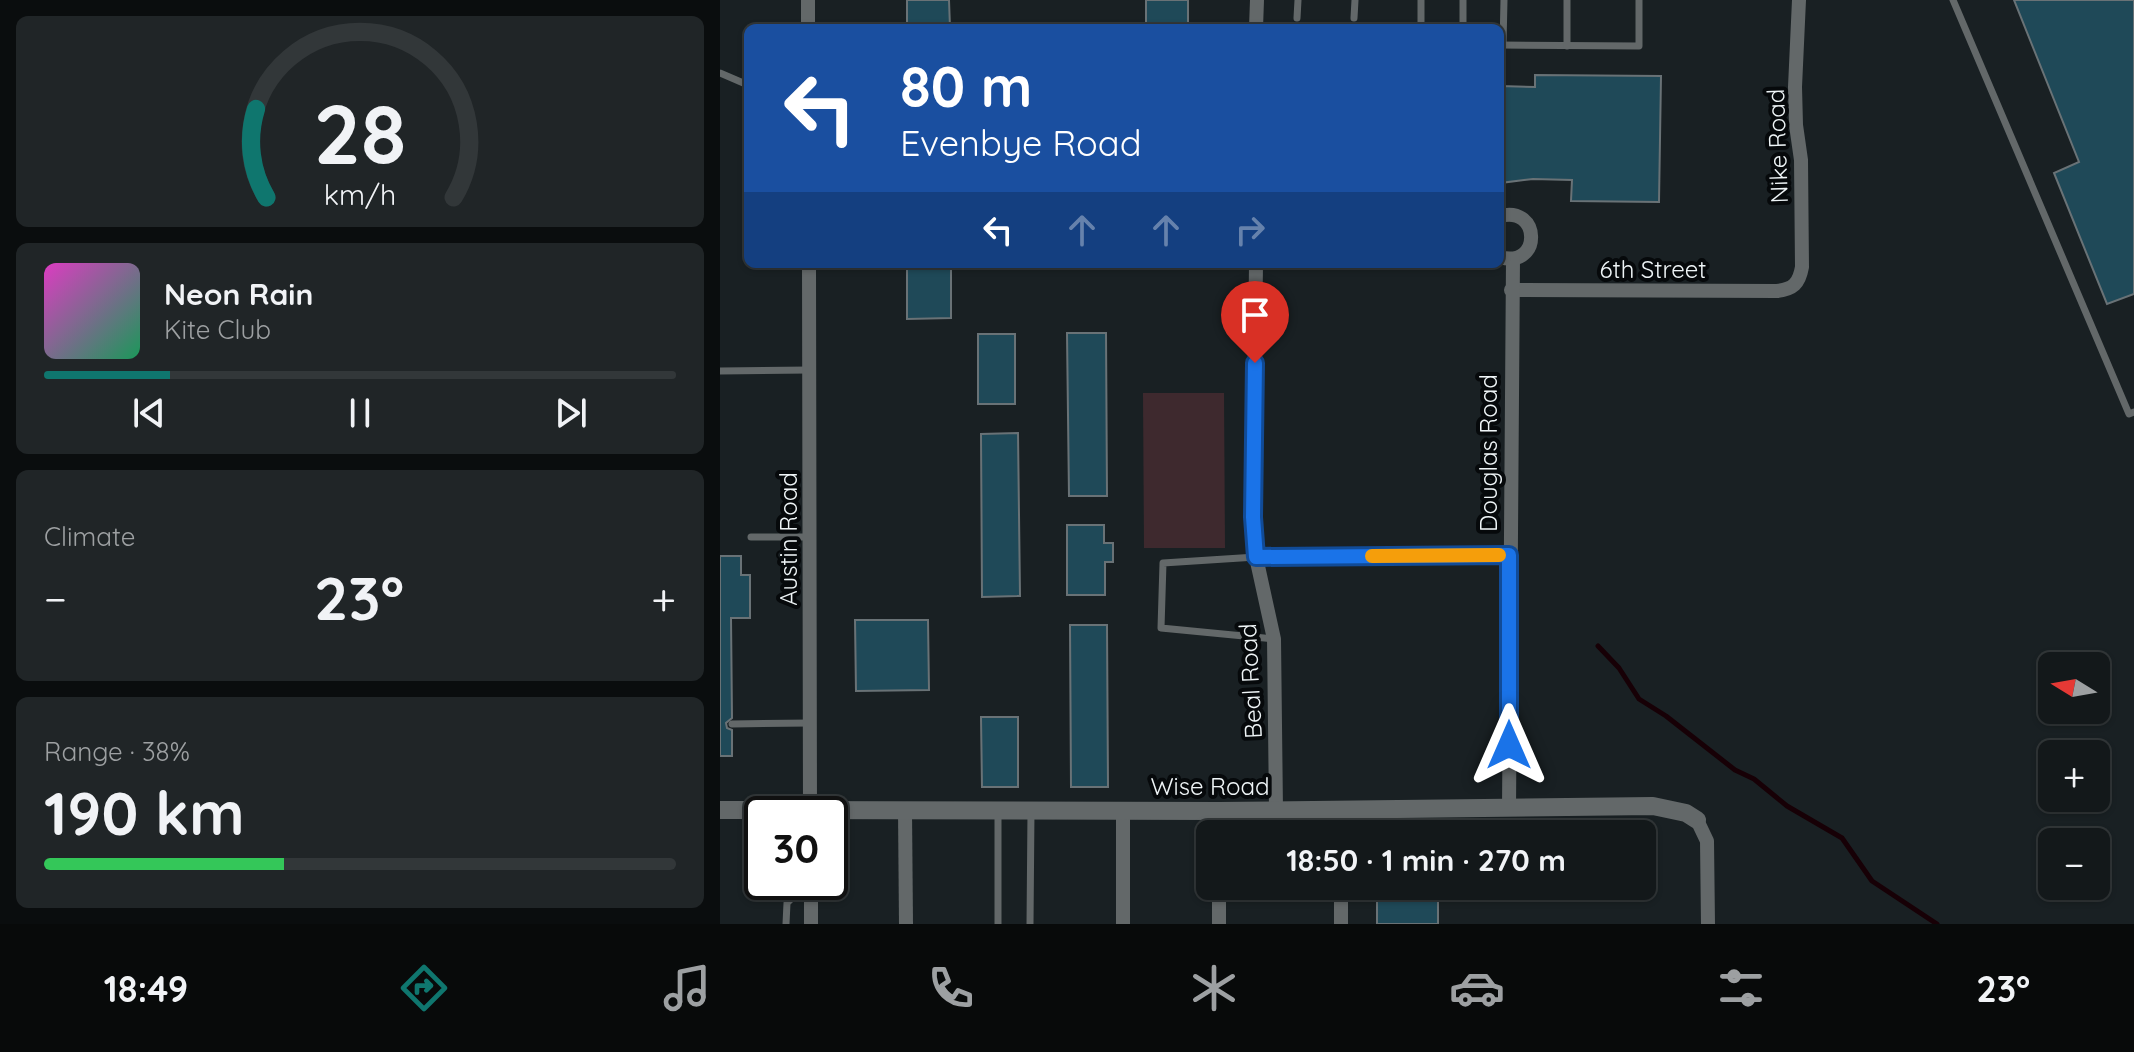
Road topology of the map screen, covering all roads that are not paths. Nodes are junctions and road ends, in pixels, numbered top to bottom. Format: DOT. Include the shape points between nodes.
graph roads {
  1 [pos="808,0"];
  2 [pos="1257,0"];
  3 [pos="1298,0"];
  4 [pos="1355,0"];
  5 [pos="1421,0"];
  6 [pos="1463,0"];
  7 [pos="1504,0"];
  8 [pos="1567,0"];
  9 [pos="1639,0"];
  10 [pos="1799,0"];
  11 [pos="1953,0"];
  12 [pos="1297,18"];
  13 [pos="1354,18"];
  14 [pos="808,24"];
  15 [pos="1256,24"];
  16 [pos="1421,24"];
  17 [pos="1463,24"];
  18 [pos="1502,24"];
  19 [pos="1504,45"];
  20 [pos="1567,46"];
  21 [pos="720,73"];
  22 [pos="744,83"];
  23 [pos="1504,215"];
  24 [pos="1506,258"];
  25 [pos="809,268"];
  26 [pos="1256,268"];
  27 [pos="1793,287"];
  28 [pos="1511,290"];
  29 [pos="809,370"];
  30 [pos="720,371"];
  31 [pos="2134,412"];
  32 [pos="751,537"];
  33 [pos="810,537"];
  34 [pos="1509,555"];
  35 [pos="1256,557"];
  36 [pos="1274,639"];
  37 [pos="810,723"];
  38 [pos="732,724"];
  39 [pos="810,796"];
  40 [pos="1341,809"];
  41 [pos="1509,809"];
  42 [pos="720,810"];
  43 [pos="905,810"];
  44 [pos="1276,810"];
  45 [pos="744,811"];
  46 [pos="848,811"];
  47 [pos="998,811"];
  48 [pos="1031,811"];
  49 [pos="1123,811"];
  50 [pos="1219,811"];
  51 [pos="1219,820"];
  52 [pos="1341,820"];
  53 [pos="1697,820"];
  54 [pos="790,900"];
  55 [pos="811,900"];
  56 [pos="1219,900"];
  57 [pos="1341,900"];
  58 [pos="786,924"];
  59 [pos="811,924"];
  60 [pos="906,924"];
  61 [pos="998,924"];
  62 [pos="1030,924"];
  63 [pos="1123,924"];
  64 [pos="1219,924"];
  65 [pos="1341,924"];
  66 [pos="1708,924"];
  1 -- 14 [label="street"];
  2 -- 15 [label="street"];
  3 -- 12 [label="lane"];
  4 -- 13 [label="lane"];
  5 -- 16 [label="lane"];
  6 -- 17 [label="lane"];
  7 -- 18 [label="lane"];
  8 -- 20 [label="lane"];
  9 -- 20 [label="lane" via="1639,46"];
  10 -- 27 [label="street, Nike Road" via="1795,87 1802,267"];
  11 -- 31 [label="lane" via="2129,414"];
  19 -- 20 [label="lane"];
  21 -- 22 [label="lane"];
  23 -- 24 [label="street" via="1519,216 1531,230 1526,252"];
  24 -- 28 [label="street, Douglas Road"];
  25 -- 29 [label="street, Austin Road"];
  26 -- 35 [label="street, Beal Road"];
  27 -- 28 [label="street, 6th Street"];
  28 -- 34 [label="street, Douglas Road"];
  29 -- 30 [label="lane"];
  29 -- 33 [label="street, Austin Road"];
  32 -- 33 [label="lane"];
  33 -- 37 [label="street, Austin Road"];
  34 -- 35 [label="street"];
  34 -- 41 [label="street, Douglas Road"];
  35 -- 36 [label="street, Beal Road"];
  35 -- 36 [label="lane" via="1163,563 1161,628"];
  36 -- 44 [label="street, Beal Road"];
  37 -- 38 [label="lane"];
  37 -- 39 [label="street, Austin Road"];
  40 -- 41 [label="street, Wise Road"];
  40 -- 44 [label="street, Wise Road"];
  40 -- 52 [label="street"];
  41 -- 53 [label="street, Wise Road" via="1653,806"];
  42 -- 45 [label="street, Wise Road"];
  43 -- 46 [label="street, Wise Road"];
  43 -- 47 [label="street, Wise Road"];
  43 -- 60 [label="street"];
  44 -- 50 [label="street, Wise Road"];
  47 -- 48 [label="street, Wise Road"];
  47 -- 61 [label="lane"];
  48 -- 49 [label="street, Wise Road"];
  48 -- 62 [label="lane"];
  49 -- 50 [label="street, Wise Road"];
  49 -- 63 [label="street"];
  50 -- 51 [label="street"];
  53 -- 66 [label="street" via="1707,841"];
  54 -- 58 [label="lane"];
  55 -- 59 [label="street"];
  56 -- 64 [label="street"];
  57 -- 65 [label="street"];
}
